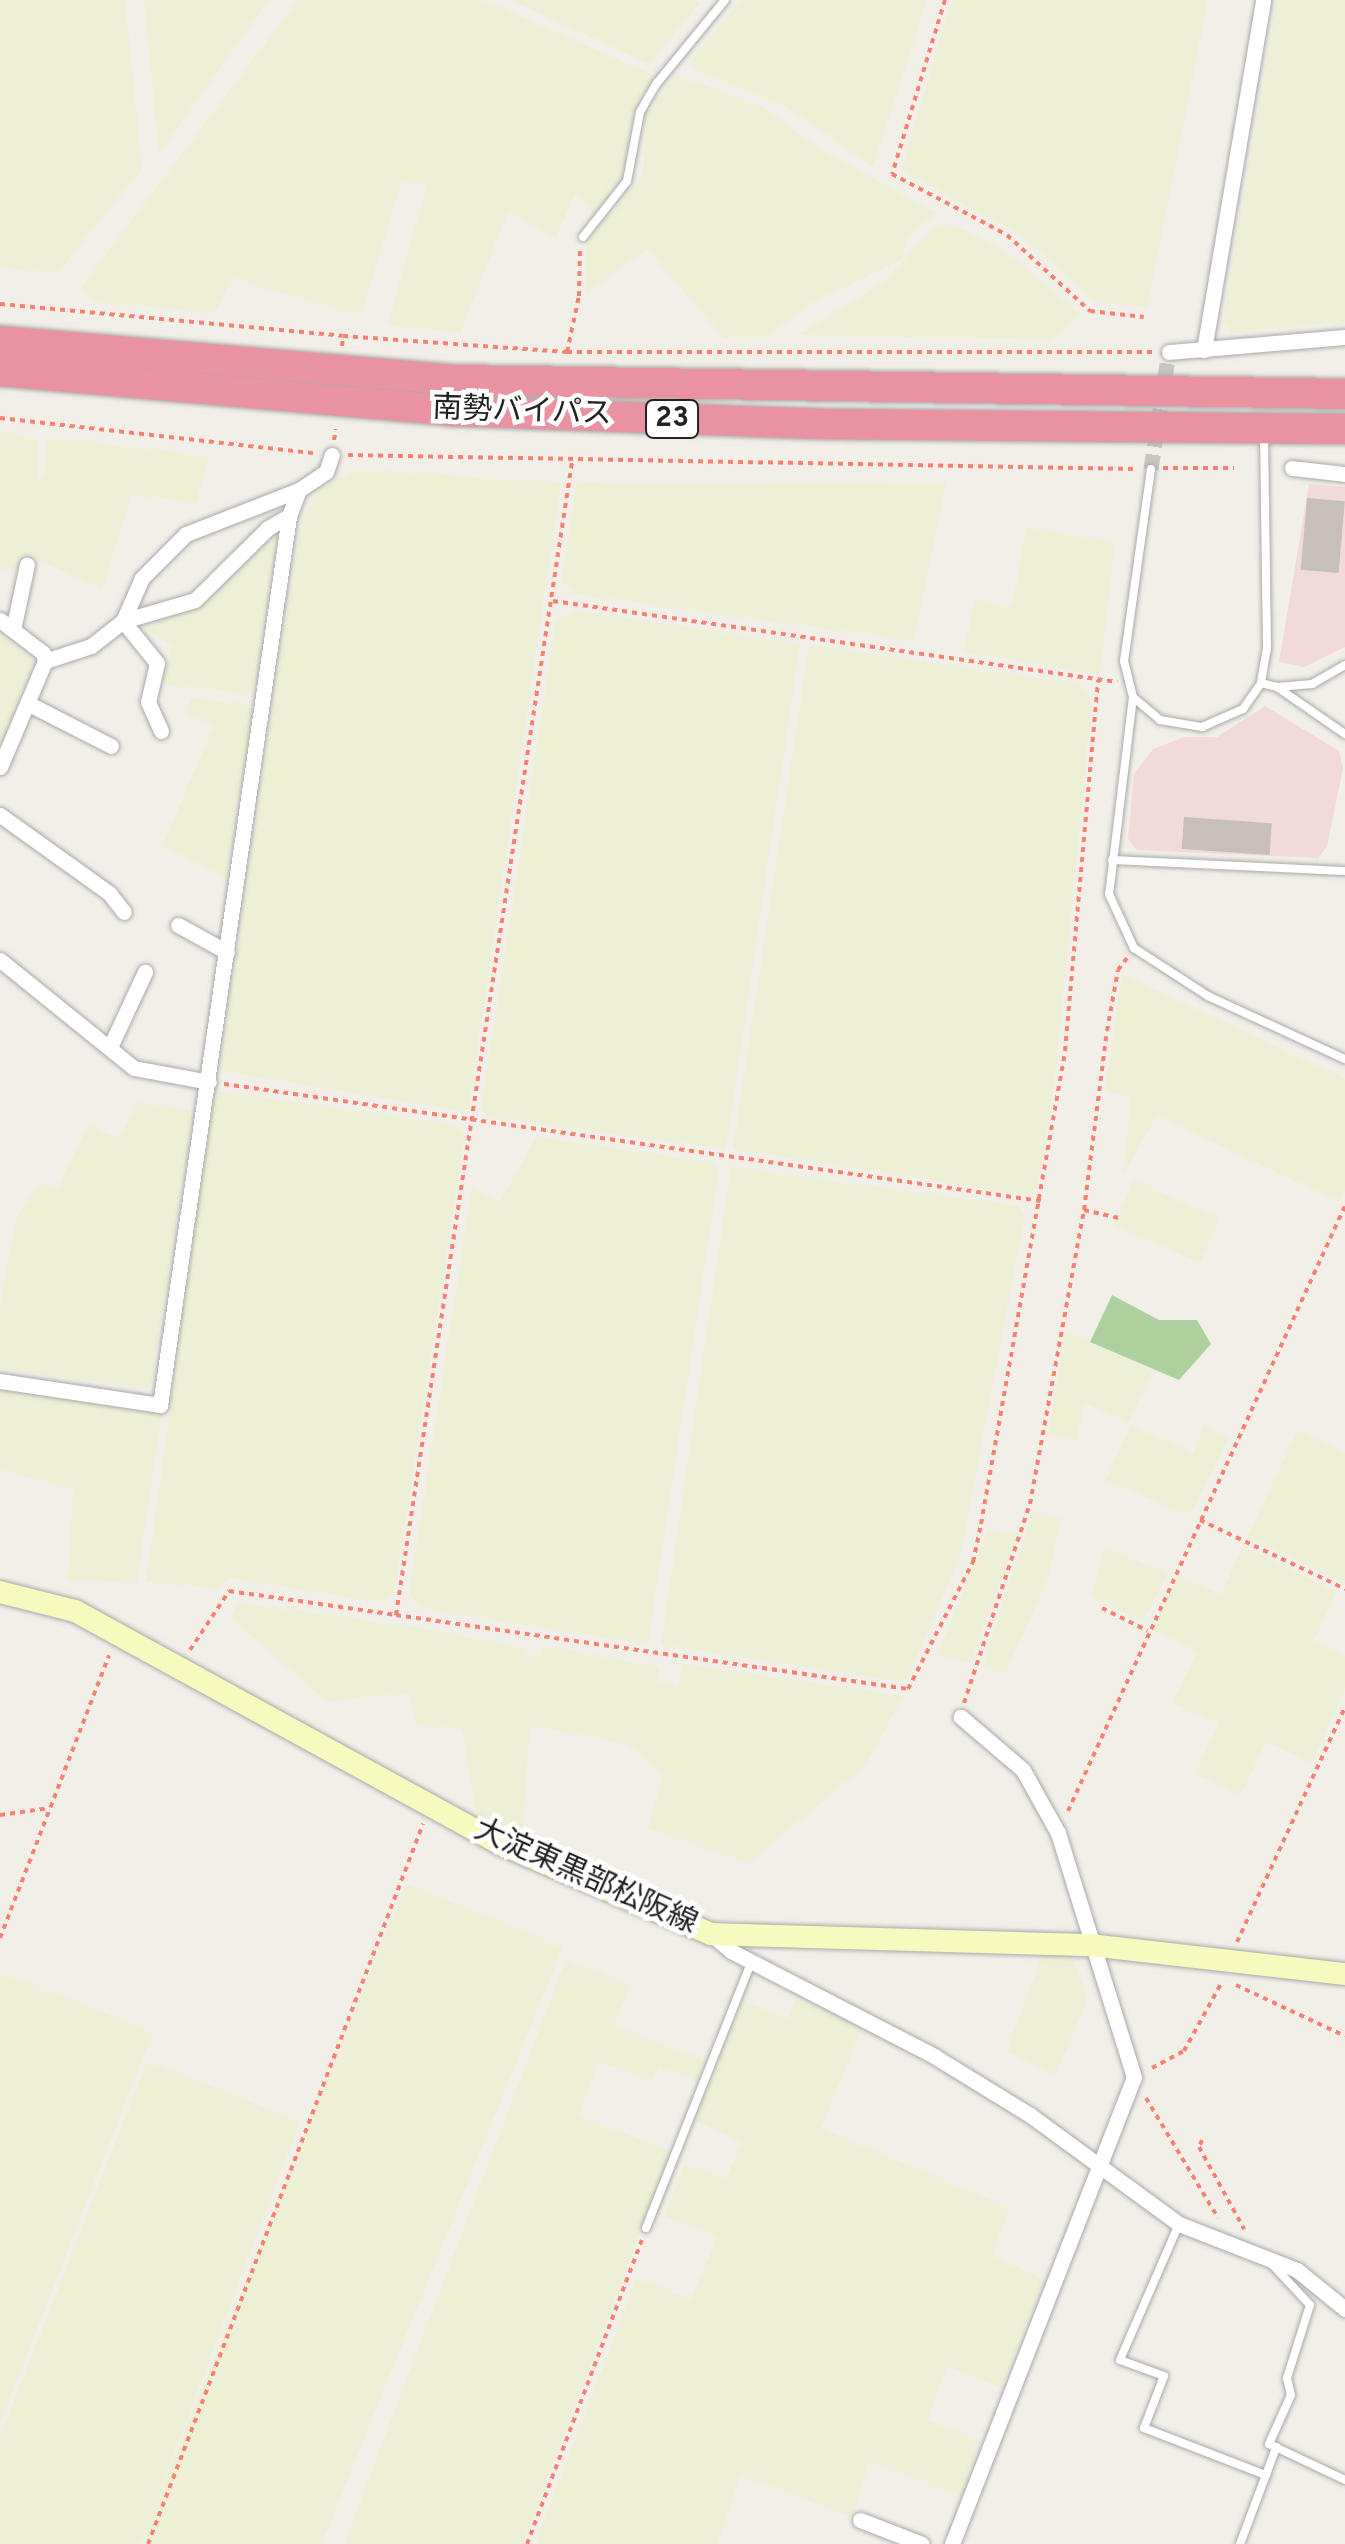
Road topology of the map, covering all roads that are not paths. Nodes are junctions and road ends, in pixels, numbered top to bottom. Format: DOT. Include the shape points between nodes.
graph roads {
  1 [pos="725,0"];
  2 [pos="1263,0"];
  3 [pos="583,237"];
  4 [pos="1345,337"];
  5 [pos="0,341"];
  6 [pos="1204,350"];
  7 [pos="1169,352"];
  8 [pos="0,372"];
  9 [pos="1335,394"];
  10 [pos="1290,410"];
  11 [pos="1270,425"];
  12 [pos="1345,429"];
  13 [pos="332,455"];
  14 [pos="1151,468"];
  15 [pos="1292,468"];
  16 [pos="1345,474"];
  17 [pos="299,490"];
  18 [pos="289,516"];
  19 [pos="27,564"];
  20 [pos="123,622"];
  21 [pos="7,625"];
  22 [pos="44,661"];
  23 [pos="1345,664"];
  24 [pos="1261,682"];
  25 [pos="1277,687"];
  26 [pos="1134,697"];
  27 [pos="29,704"];
  28 [pos="161,732"];
  29 [pos="1345,734"];
  30 [pos="111,746"];
  31 [pos="0,767"];
  32 [pos="0,814"];
  33 [pos="1112,860"];
  34 [pos="1345,871"];
  35 [pos="124,912"];
  36 [pos="178,924"];
  37 [pos="228,952"];
  38 [pos="0,960"];
  39 [pos="146,972"];
  40 [pos="110,1047"];
  41 [pos="1345,1058"];
  42 [pos="209,1082"];
  43 [pos="0,1381"];
  44 [pos="0,1592"];
  45 [pos="961,1717"];
  46 [pos="711,1934"];
  47 [pos="1090,1944"];
  48 [pos="750,1963"];
  49 [pos="1345,1974"];
  50 [pos="1095,2168"];
  51 [pos="1179,2224"];
  52 [pos="646,2228"];
  53 [pos="1265,2257"];
  54 [pos="1345,2309"];
  55 [pos="1276,2447"];
  56 [pos="1266,2475"];
  57 [pos="1345,2480"];
  58 [pos="860,2520"];
  59 [pos="922,2544"];
  60 [pos="952,2544"];
  61 [pos="1240,2544"];
  1 -- 3 [label="lane" via="656,83 640,112 628,181"];
  2 -- 6 [label="street"];
  4 -- 6 [label="street"];
  5 -- 9 [label="highway, 南勢バイパス / 23" via="456,380"];
  6 -- 7 [label="street"];
  8 -- 11 [label="highway, 南勢バイパス / 23" via="453,411"];
  9 -- 10 [label="lane"];
  11 -- 12 [label="highway, 南勢バイパス / 23"];
  11 -- 24 [label="lane"];
  13 -- 17 [label="street" via="326,472"];
  14 -- 26 [label="lane" via="1126,684"];
  15 -- 16 [label="street"];
  17 -- 18 [label="street"];
  17 -- 20 [label="street" via="186,534 142,578"];
  18 -- 20 [label="street" via="268,528 195,600"];
  18 -- 37 [label="street"];
  19 -- 21 [label="street"];
  20 -- 22 [label="street" via="92,646"];
  20 -- 28 [label="street" via="157,663 148,702"];
  21 -- 22 [label="street"];
  22 -- 27 [label="street"];
  23 -- 25 [label="lane" via="1312,684"];
  24 -- 25 [label="lane"];
  24 -- 26 [label="lane" via="1243,709 1202,727 1160,720"];
  25 -- 29 [label="lane"];
  26 -- 33 [label="lane"];
  27 -- 30 [label="street"];
  27 -- 31 [label="street"];
  32 -- 35 [label="street" via="109,893"];
  33 -- 34 [label="lane"];
  33 -- 41 [label="lane" via="1109,894 1134,948 1208,996"];
  36 -- 37 [label="street"];
  37 -- 42 [label="street"];
  38 -- 40 [label="street"];
  39 -- 40 [label="street"];
  40 -- 42 [label="street" via="134,1068"];
  42 -- 43 [label="street" via="160,1405"];
  44 -- 46 [label="main road, 大淀東黒部松阪線" via="75,1611 430,1806 611,1896"];
  45 -- 47 [label="street" via="1024,1770 1058,1833"];
  46 -- 47 [label="main road, 大淀東黒部松阪線"];
  46 -- 48 [label="street"];
  47 -- 49 [label="main road, 大淀東黒部松阪線"];
  47 -- 50 [label="street" via="1134,2077"];
  48 -- 50 [label="street" via="934,2056 1030,2115"];
  48 -- 52 [label="lane"];
  50 -- 51 [label="street"];
  50 -- 60 [label="street"];
  51 -- 53 [label="street"];
  51 -- 56 [label="lane" via="1120,2360 1164,2376 1144,2428"];
  53 -- 54 [label="street" via="1297,2270"];
  53 -- 55 [label="lane" via="1310,2305 1288,2378 1291,2395 1269,2444"];
  55 -- 56 [label="lane"];
  55 -- 57 [label="lane"];
  56 -- 61 [label="lane"];
  58 -- 59 [label="street"];
}
